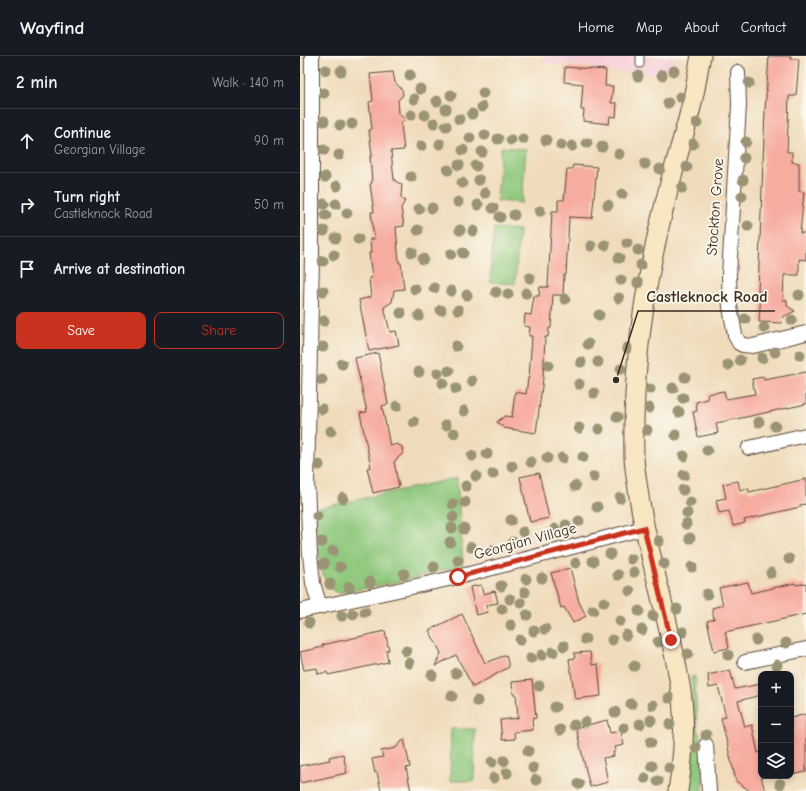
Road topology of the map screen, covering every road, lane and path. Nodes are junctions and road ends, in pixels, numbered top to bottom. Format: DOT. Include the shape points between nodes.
graph roads {
  1 [pos="312,56"];
  2 [pos="640,56"];
  3 [pos="701,56"];
  4 [pos="640,64"];
  5 [pos="738,72"];
  6 [pos="806,333"];
  7 [pos="806,435"];
  8 [pos="749,448"];
  9 [pos="644,528"];
  10 [pos="320,607"];
  11 [pos="300,611"];
  12 [pos="806,649"];
  13 [pos="745,662"];
  14 [pos="706,745"];
  15 [pos="678,791"];
  16 [pos="710,791"];
  1 -- 10 [label="street" via="312,258 306,483 313,583"];
  2 -- 4 [label="lane"];
  3 -- 9 [label="main road" via="694,94 653,257 642,320 634,407 635,473"];
  5 -- 6 [label="street, Stockton Grove" via="739,105 729,275 730,308 735,335 739,343 753,346"];
  7 -- 8 [label="street"];
  9 -- 10 [label="street, Georgian Village" via="458,577"];
  9 -- 15 [label="main road" via="680,681 683,735"];
  10 -- 11 [label="street, Georgian Village"];
  12 -- 13 [label="street"];
  14 -- 16 [label="street"];
}
